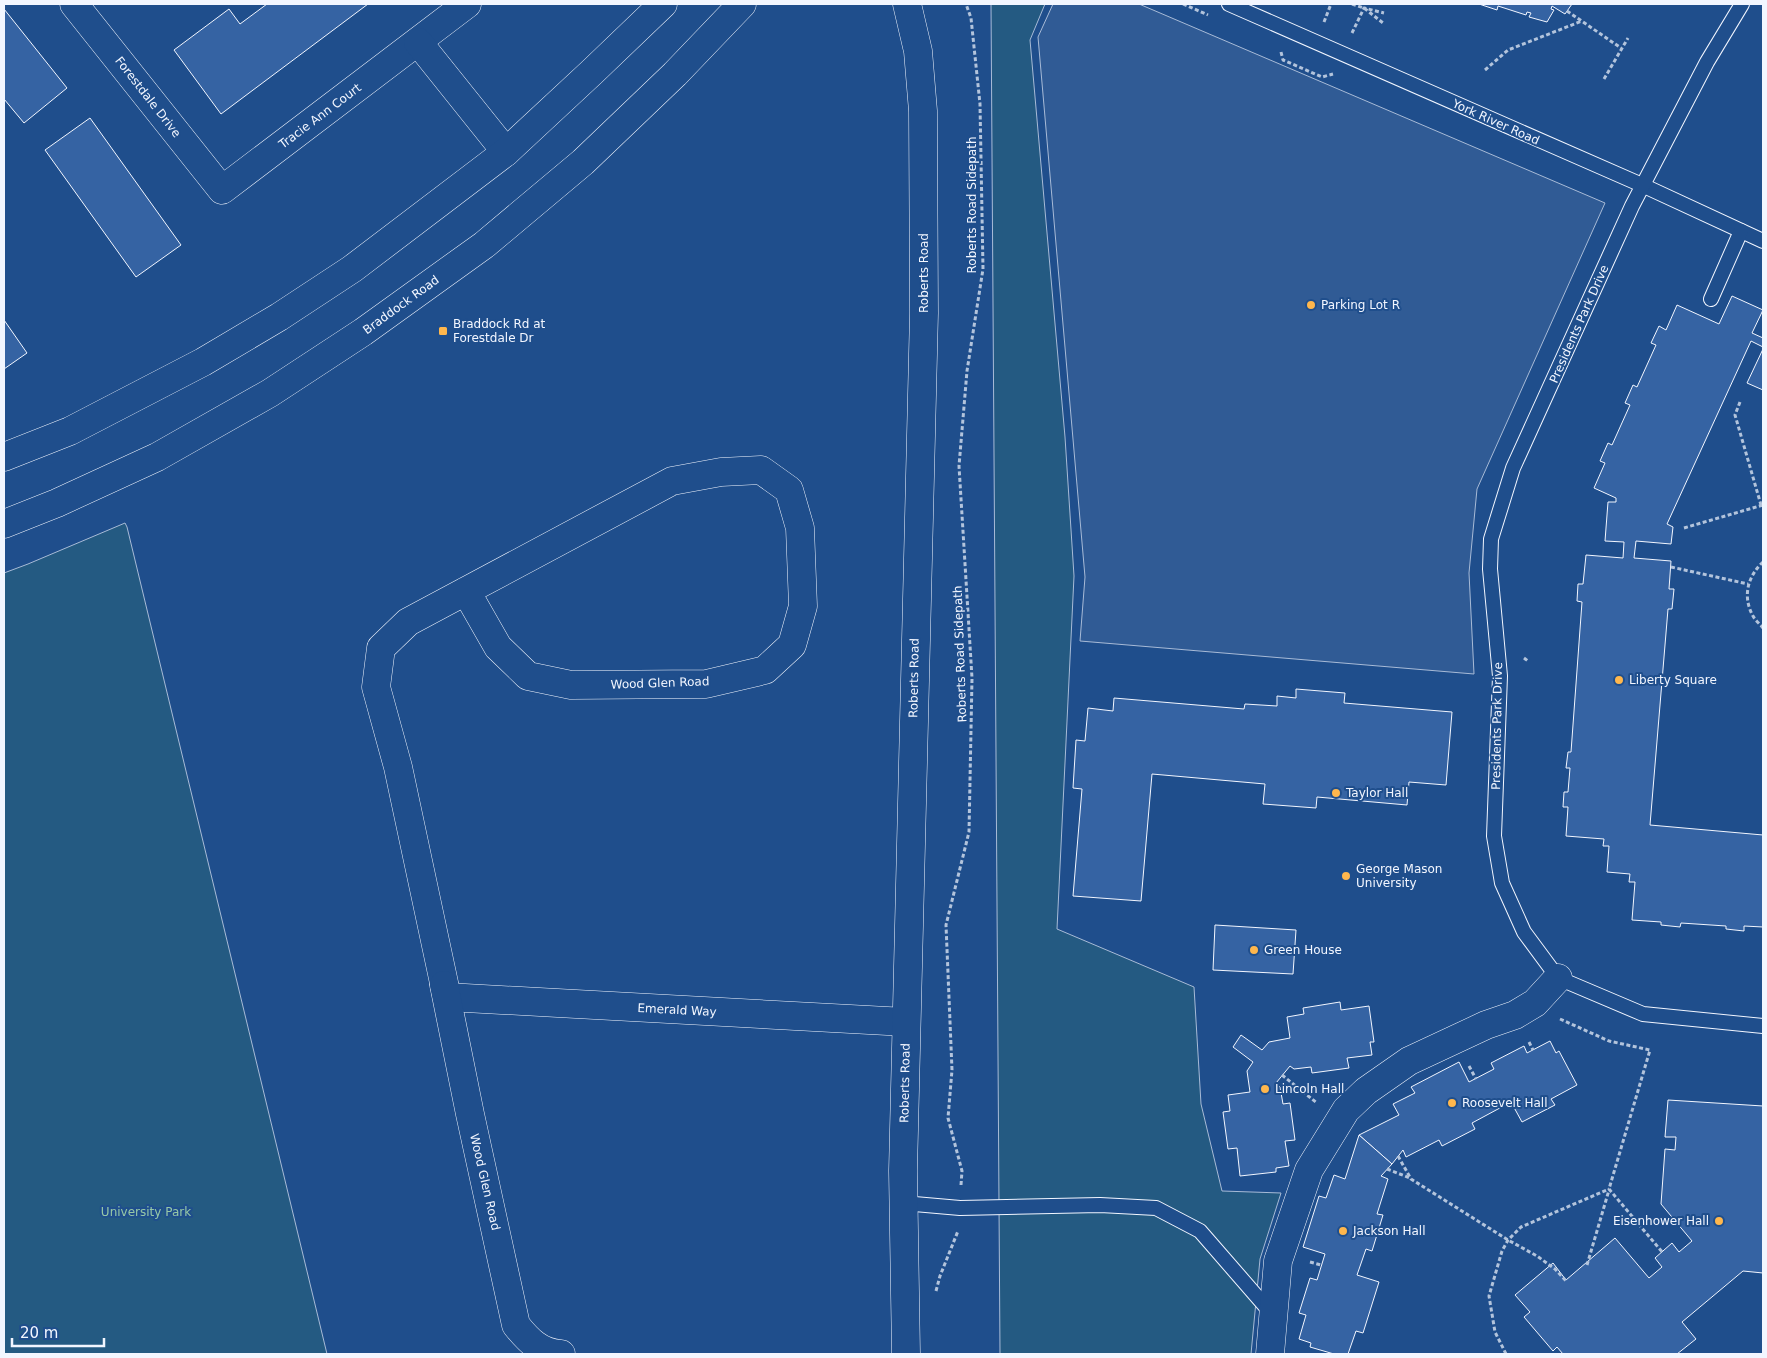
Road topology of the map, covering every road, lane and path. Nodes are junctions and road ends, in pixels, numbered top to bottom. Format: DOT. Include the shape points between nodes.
graph roads {
  1 [pos="74,4"];
  2 [pos="466,4"];
  3 [pos="662,4"];
  4 [pos="742,4"];
  5 [pos="907,4"];
  6 [pos="966,4"];
  7 [pos="1229,4"];
  8 [pos="1331,4"];
  9 [pos="1352,4"];
  10 [pos="1742,4"];
  11 [pos="1364,8"];
  12 [pos="1567,11"];
  13 [pos="1384,13"];
  14 [pos="1582,21"];
  15 [pos="1384,23"];
  16 [pos="1322,28"];
  17 [pos="1628,38"];
  18 [pos="1348,40"];
  19 [pos="418,42"];
  20 [pos="1621,48"];
  21 [pos="1485,70"];
  22 [pos="1604,79"];
  23 [pos="506,152"];
  24 [pos="1642,185"];
  25 [pos="222,190"];
  26 [pos="1741,231"];
  27 [pos="1763,241"];
  28 [pos="1711,299"];
  29 [pos="1740,402"];
  30 [pos="4,458"];
  31 [pos="1762,505"];
  32 [pos="4,524"];
  33 [pos="1684,528"];
  34 [pos="1763,562"];
  35 [pos="1671,567"];
  36 [pos="1748,584"];
  37 [pos="466,591"];
  38 [pos="1763,628"];
  39 [pos="1524,658"];
  40 [pos="1528,661"];
  41 [pos="1558,978"];
  42 [pos="446,991"];
  43 [pos="1536,1003"];
  44 [pos="906,1022"];
  45 [pos="1763,1026"];
  46 [pos="1282,1075"];
  47 [pos="1339,1121"];
  48 [pos="1398,1156"];
  49 [pos="1387,1169"];
  50 [pos="1411,1179"];
  51 [pos="1609,1189"];
  52 [pos="903,1203"];
  53 [pos="960,1208"];
  54 [pos="1508,1240"];
  55 [pos="1663,1253"];
  56 [pos="1587,1264"];
  57 [pos="1566,1281"];
  58 [pos="936,1293"];
  59 [pos="1273,1315"];
  60 [pos="561,1354"];
  61 [pos="906,1354"];
  62 [pos="1270,1354"];
  63 [pos="1506,1354"];
  1 -- 25 [label="street, Forestdale Drive"];
  2 -- 19 [label="street, Tracie Ann Court"];
  3 -- 23 [label="street"];
  4 -- 32 [label="street, Braddock Road" via="676,74 583,162 484,245 364,332 270,393 157,457"];
  5 -- 44 [label="street, Roberts Road" via="918,50 923,111 924,313"];
  6 -- 53 [label="path, Roberts Road Sidepath" via="971,18 980,104 983,270 967,370 959,466 972,678 969,832 946,925 952,1070 948,1118 962,1171"];
  7 -- 24 [label="lane, York River Road"];
  8 -- 16 [label="path"];
  9 -- 11 [label="path"];
  10 -- 24 [label="lane, Presidents Park Drive"];
  11 -- 13 [label="path"];
  11 -- 15 [label="path"];
  11 -- 18 [label="path"];
  12 -- 14 [label="path"];
  14 -- 20 [label="path"];
  14 -- 21 [label="path" via="1508,50"];
  17 -- 20 [label="path"];
  19 -- 23 [label="street"];
  19 -- 25 [label="street, Tracie Ann Court"];
  20 -- 22 [label="path"];
  23 -- 30 [label="street" via="352,269 279,317 203,362 70,431"];
  24 -- 26 [label="lane, York River Road"];
  24 -- 41 [label="lane, Presidents Park Drive" via="1513,468 1491,539 1490,569 1500,676 1494,836 1502,883 1524,932"];
  26 -- 27 [label="lane, York River Road"];
  26 -- 28 [label="lane"];
  29 -- 31 [label="path" via="1735,415"];
  31 -- 33 [label="path"];
  34 -- 36 [label="path" via="1754,570"];
  35 -- 36 [label="path"];
  36 -- 38 [label="path" via="1752,616"];
  37 -- 37 [label="street, Wood Glen Road" via="672,481 721,472 761,470 790,490 800,528 803,606 792,645 765,670 706,684 571,685 528,676 498,647"];
  37 -- 42 [label="street, Wood Glen Road" via="408,622 381,648 376,687 398,767"];
  39 -- 40 [label="path"];
  41 -- 43 [label="street"];
  41 -- 45 [label="lane" via="1643,1014"];
  42 -- 44 [label="street, Emerald Way"];
  42 -- 60 [label="street, Wood Glen Road" via="516,1325 529,1342 552,1354"];
  43 -- 47 [label="street" via="1515,1016 1486,1025 1409,1061 1366,1091"];
  43 -- 51 [label="path" via="1557,1017 1609,1041 1650,1050"];
  44 -- 52 [label="street, Roberts Road"];
  46 -- 47 [label="path"];
  47 -- 59 [label="street" via="1309,1170 1278,1261"];
  48 -- 50 [label="path"];
  49 -- 50 [label="path"];
  50 -- 54 [label="path"];
  51 -- 54 [label="path" via="1521,1227"];
  51 -- 55 [label="path"];
  51 -- 56 [label="path"];
  52 -- 53 [label="lane"];
  52 -- 61 [label="street, Roberts Road"];
  53 -- 58 [label="path, Roberts Road Sidepath" via="959,1228"];
  53 -- 59 [label="lane" via="1100,1205 1156,1208 1200,1231"];
  54 -- 57 [label="path" via="1549,1264"];
  54 -- 63 [label="path" via="1489,1296 1495,1332"];
  59 -- 62 [label="street"];
}
